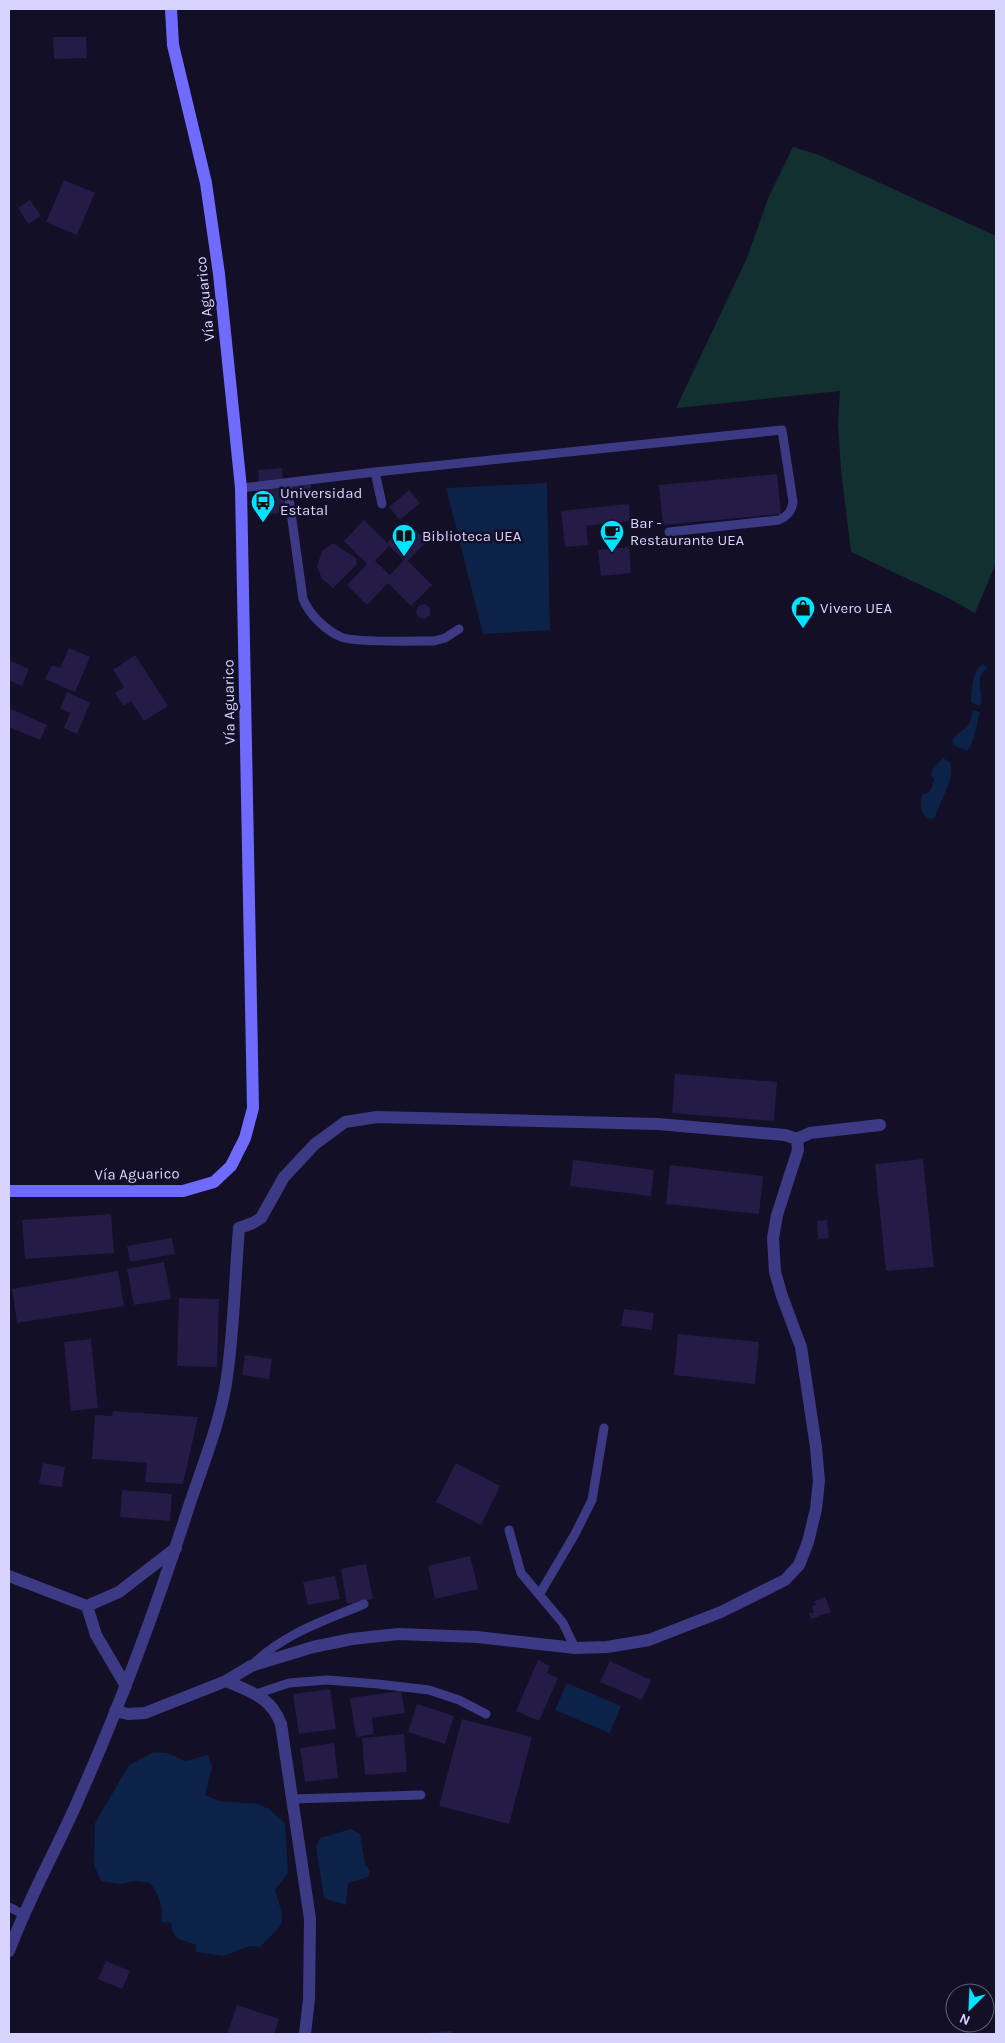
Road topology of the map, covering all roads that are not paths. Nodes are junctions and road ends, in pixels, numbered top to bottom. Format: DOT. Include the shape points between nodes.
graph roads {
  1 [pos="171,9"];
  2 [pos="375,472"];
  3 [pos="287,484"];
  4 [pos="241,488"];
  5 [pos="382,504"];
  6 [pos="668,532"];
  7 [pos="459,629"];
  8 [pos="880,1125"];
  9 [pos="797,1139"];
  10 [pos="9,1191"];
  11 [pos="604,1428"];
  12 [pos="509,1530"];
  13 [pos="176,1548"];
  14 [pos="9,1576"];
  15 [pos="539,1595"];
  16 [pos="364,1604"];
  17 [pos="86,1606"];
  18 [pos="575,1648"];
  19 [pos="251,1666"];
  20 [pos="226,1681"];
  21 [pos="126,1686"];
  22 [pos="256,1694"];
  23 [pos="115,1710"];
  24 [pos="486,1714"];
  25 [pos="422,1795"];
  26 [pos="293,1800"];
  27 [pos="9,1907"];
  28 [pos="23,1914"];
  29 [pos="9,1951"];
  30 [pos="305,2034"];
  1 -- 4 [label="street, Vía Aguarico" via="173,45 208,192"];
  2 -- 3 [label="lane"];
  2 -- 5 [label="lane"];
  2 -- 6 [label="lane" via="782,430 793,502 790,513 779,520"];
  3 -- 4 [label="lane"];
  3 -- 7 [label="lane" via="303,599 316,618 348,639 434,641"];
  4 -- 10 [label="street, Vía Aguarico" via="253,1108 245,1138 231,1166 214,1182 183,1191"];
  8 -- 9 [label="street" via="810,1133"];
  9 -- 13 [label="street" via="784,1135 658,1124 377,1117 345,1122 315,1144 284,1176 262,1218 239,1228 227,1378"];
  9 -- 18 [label="street" via="798,1150 776,1215 773,1238 775,1272 801,1347 819,1481 816,1509 799,1564 785,1580 721,1612 649,1640"];
  11 -- 15 [label="lane" via="592,1500"];
  12 -- 15 [label="lane" via="521,1574"];
  13 -- 17 [label="street" via="120,1592"];
  13 -- 21 [label="street"];
  14 -- 17 [label="street"];
  15 -- 18 [label="lane" via="563,1623"];
  16 -- 19 [label="lane" via="285,1639"];
  17 -- 21 [label="street" via="96,1635"];
  18 -- 19 [label="street" via="477,1637 398,1634 314,1647"];
  19 -- 20 [label="street"];
  20 -- 22 [label="street"];
  20 -- 23 [label="street" via="144,1714"];
  21 -- 23 [label="street"];
  22 -- 24 [label="lane" via="289,1683 361,1682 429,1690 460,1700"];
  22 -- 26 [label="street" via="276,1711 281,1724"];
  23 -- 28 [label="street" via="70,1818"];
  25 -- 26 [label="lane"];
  26 -- 30 [label="street" via="310,1919"];
  27 -- 28 [label="lane"];
  28 -- 29 [label="street"];
}
